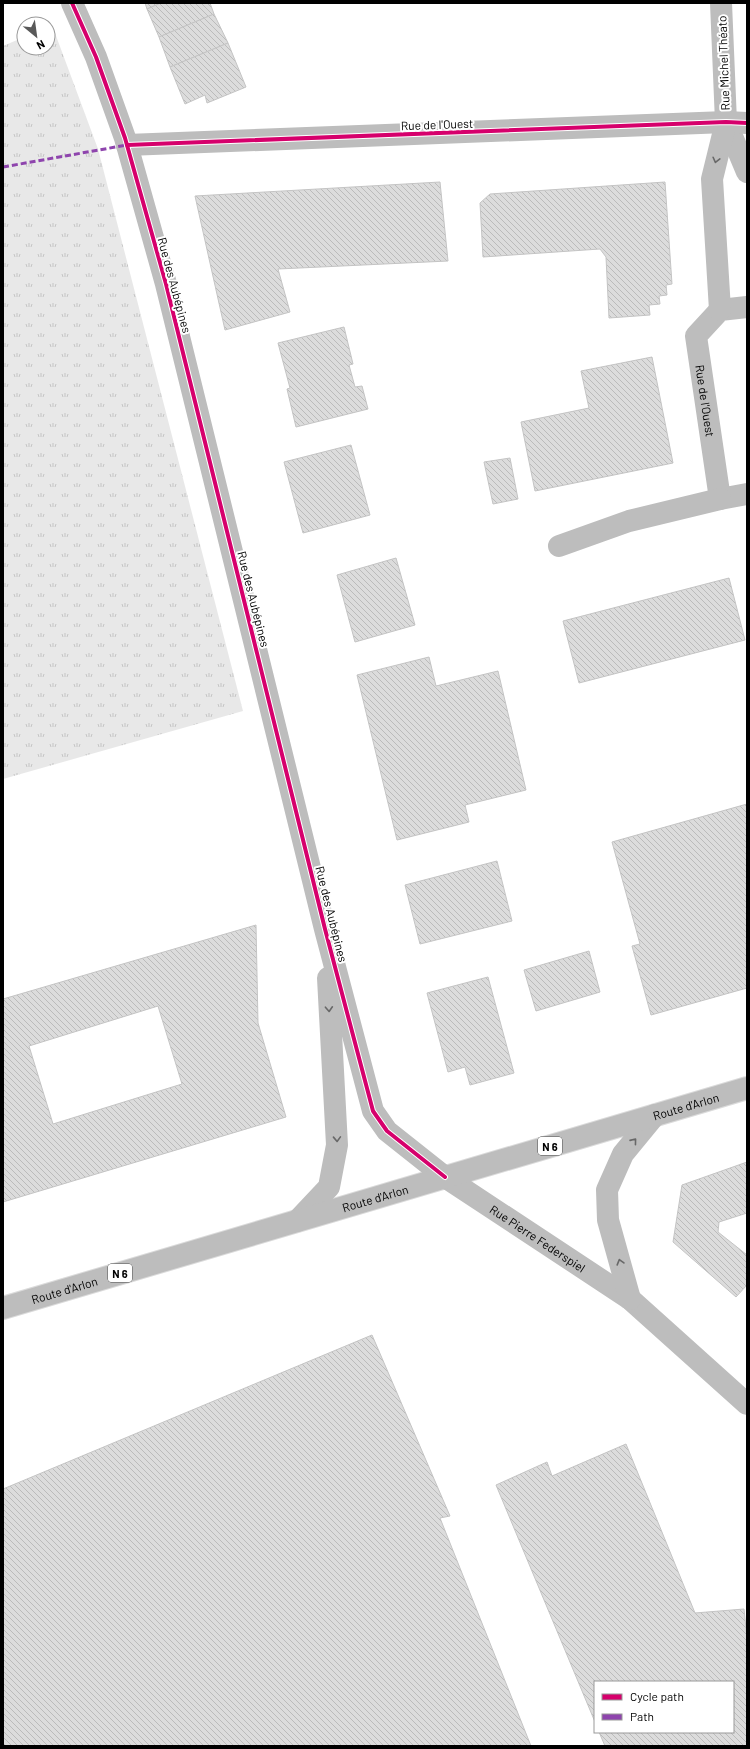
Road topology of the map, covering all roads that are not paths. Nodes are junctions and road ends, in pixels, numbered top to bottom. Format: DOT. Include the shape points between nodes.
graph roads {
  1 [pos="72,3"];
  2 [pos="721,3"];
  3 [pos="736,123"];
  4 [pos="127,146"];
  5 [pos="747,172"];
  6 [pos="747,307"];
  7 [pos="720,310"];
  8 [pos="747,494"];
  9 [pos="720,499"];
  10 [pos="560,546"];
  11 [pos="325,929"];
  12 [pos="747,1088"];
  13 [pos="655,1115"];
  14 [pos="445,1177"];
  15 [pos="297,1221"];
  16 [pos="630,1300"];
  17 [pos="3,1308"];
  18 [pos="747,1404"];
  1 -- 4 [label="street, Rue des Aubépines" via="96,57"];
  2 -- 3 [label="street, Rue Michel Théato"];
  3 -- 4 [label="street, Rue de l'Ouest"];
  3 -- 5 [label="street"];
  3 -- 7 [label="street, one-way" via="712,179"];
  4 -- 11 [label="street, Rue des Aubépines" via="166,284"];
  6 -- 7 [label="street"];
  7 -- 9 [label="street, Rue de l'Ouest" via="696,336"];
  8 -- 9 [label="street"];
  9 -- 10 [label="street" via="629,521"];
  11 -- 14 [label="street, Rue des Aubépines" via="373,1111 386,1131"];
  11 -- 15 [label="street, Rue des Aubépines, one-way" via="337,1145 329,1187"];
  12 -- 13 [label="street, Route d'Arlon / N 6"];
  13 -- 14 [label="street, Route d'Arlon / N 6"];
  16 -- 13 [label="street, one-way" via="608,1220 607,1190 623,1154"];
  14 -- 15 [label="street, Route d'Arlon / N 6"];
  14 -- 16 [label="street, Rue Pierre Federspiel"];
  15 -- 17 [label="street, Route d'Arlon / N 6"];
  16 -- 18 [label="street, Rue Pierre Federspiel"];
}
